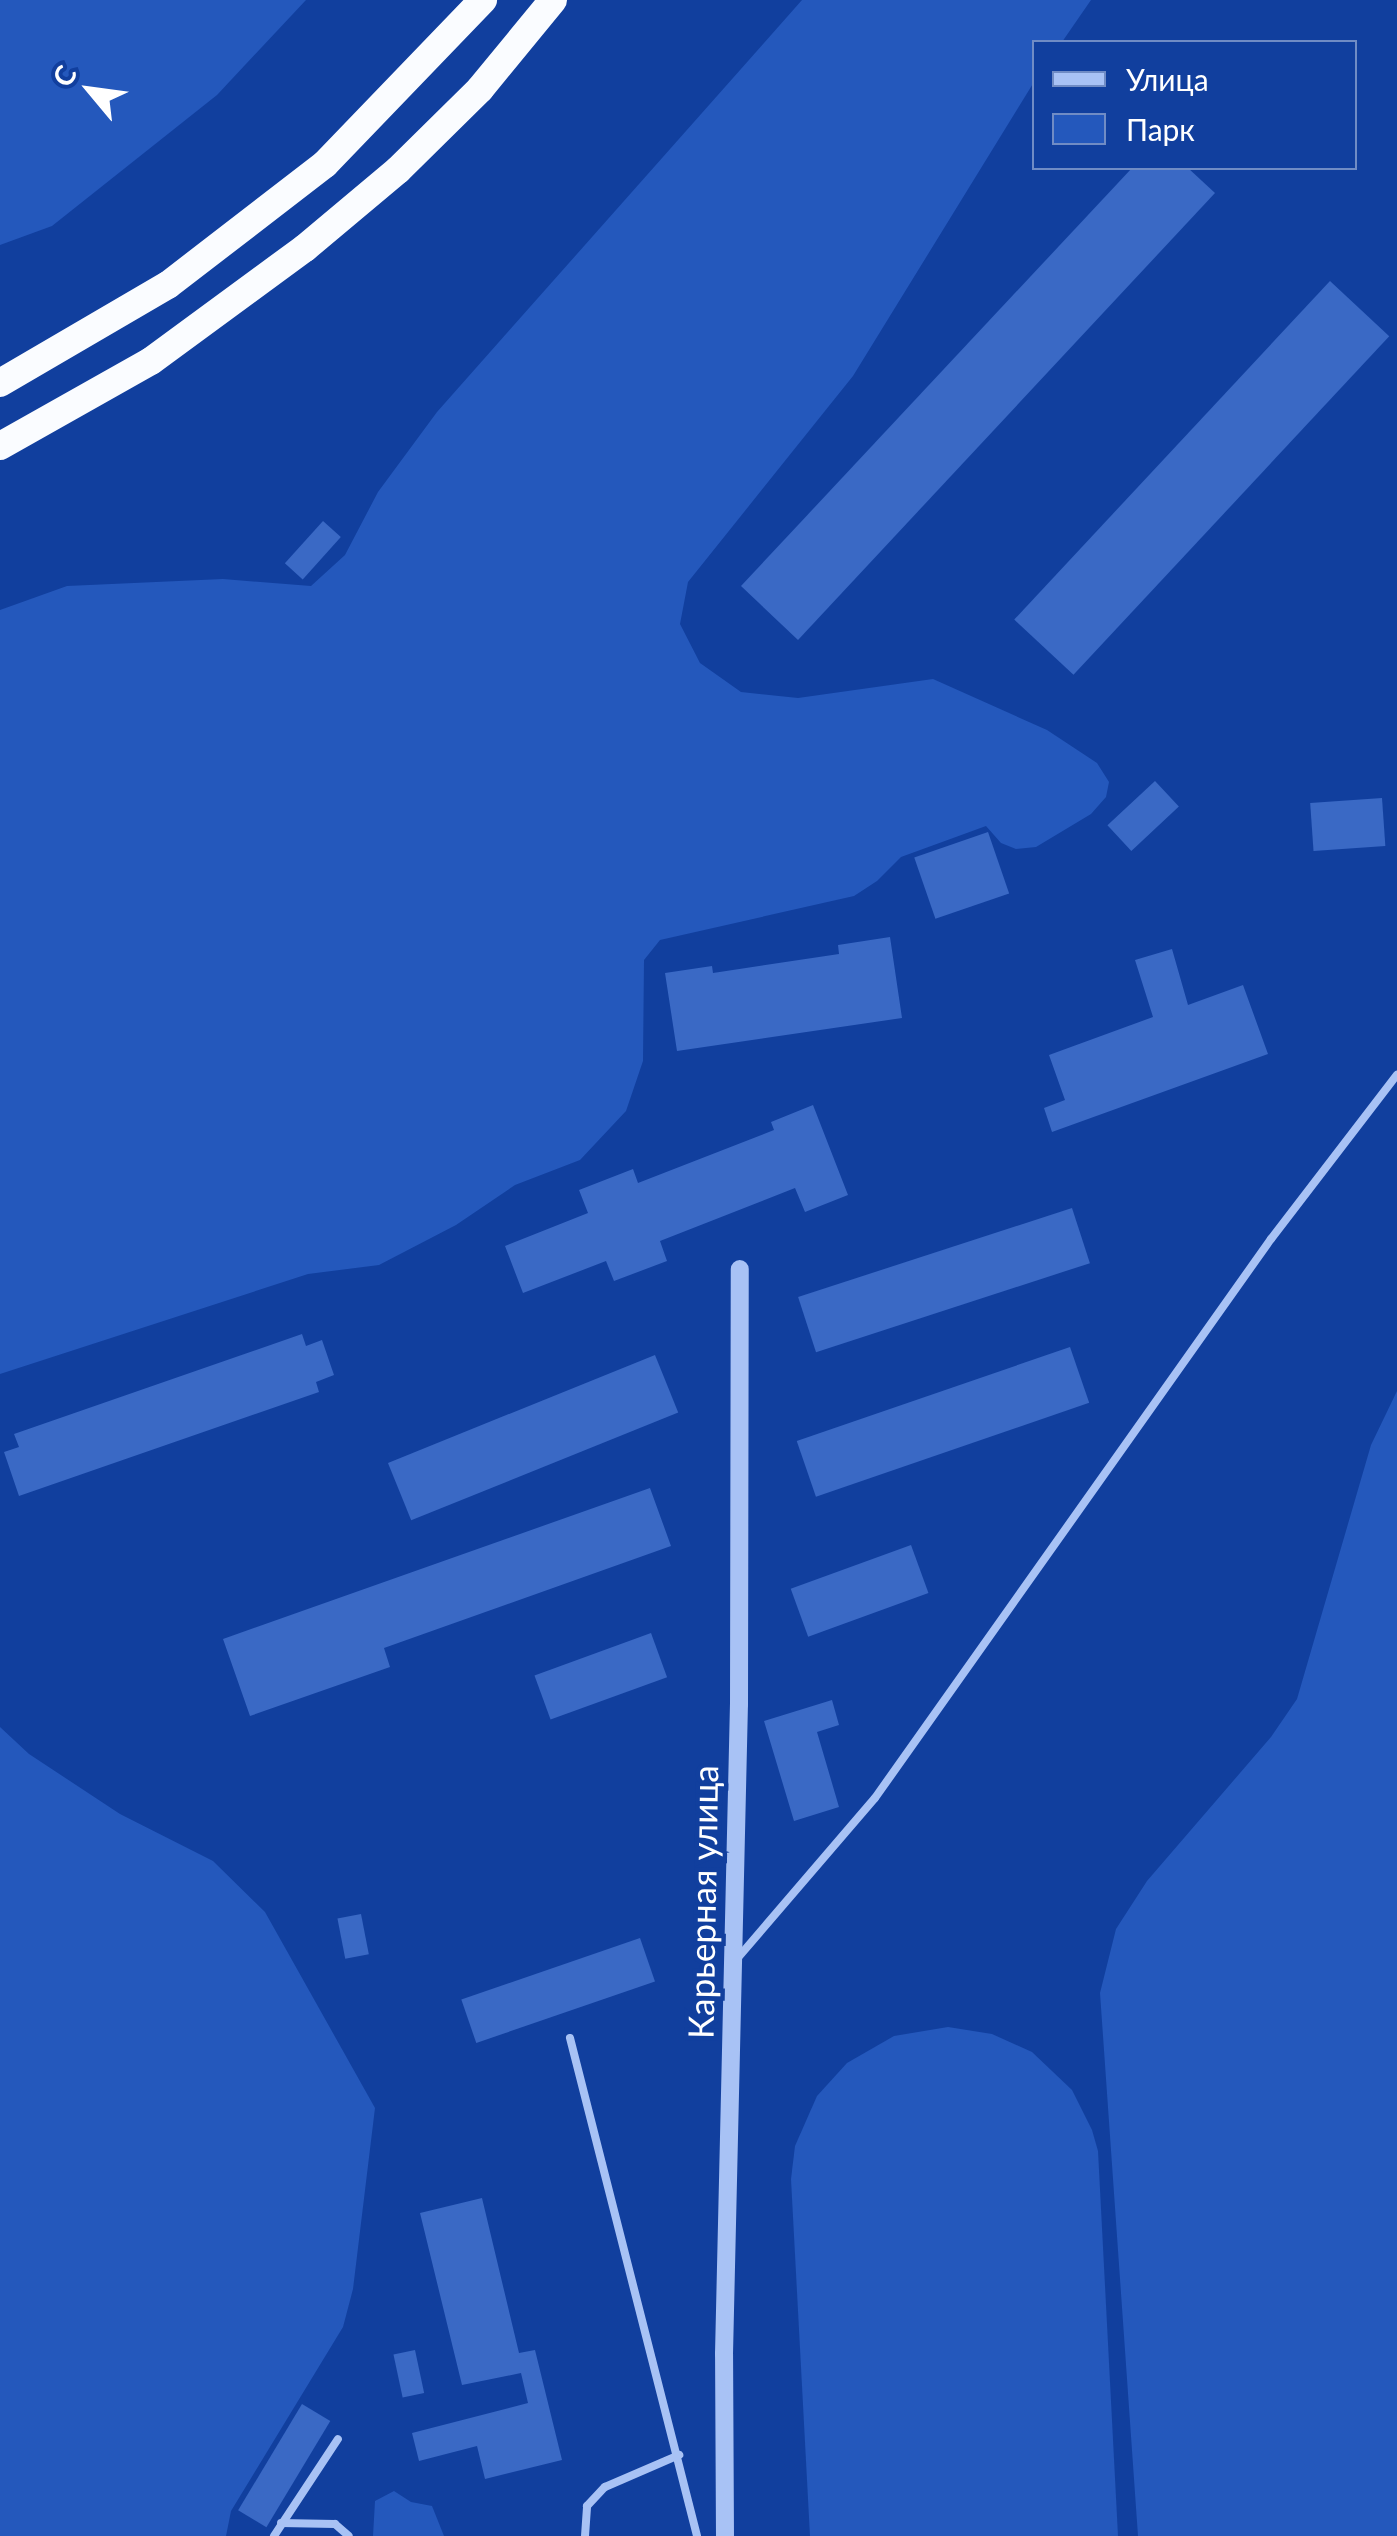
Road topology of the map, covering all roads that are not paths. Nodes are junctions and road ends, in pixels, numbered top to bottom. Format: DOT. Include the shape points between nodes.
graph roads {
  1 [pos="483,0"];
  2 [pos="553,0"];
  3 [pos="0,383"];
  4 [pos="0,446"];
  5 [pos="1397,1075"];
  6 [pos="740,1269"];
  7 [pos="734,1963"];
  8 [pos="570,2038"];
  9 [pos="338,2439"];
  10 [pos="678,2455"];
  11 [pos="281,2523"];
  12 [pos="274,2536"];
  13 [pos="350,2536"];
  14 [pos="584,2536"];
  15 [pos="697,2536"];
  16 [pos="725,2536"];
  1 -- 3 [label="highway" via="325,164 168,285"];
  2 -- 4 [label="highway" via="412,156 305,248 152,361"];
  5 -- 7 [label="lane" via="1271,1240 875,1798"];
  6 -- 7 [label="street, Карьерная улица"];
  7 -- 16 [label="street, Карьерная улица"];
  8 -- 10 [label="lane"];
  9 -- 11 [label="lane"];
  10 -- 14 [label="lane" via="605,2486 587,2506"];
  10 -- 15 [label="lane"];
  11 -- 12 [label="lane"];
  11 -- 13 [label="lane" via="336,2524"];
}
